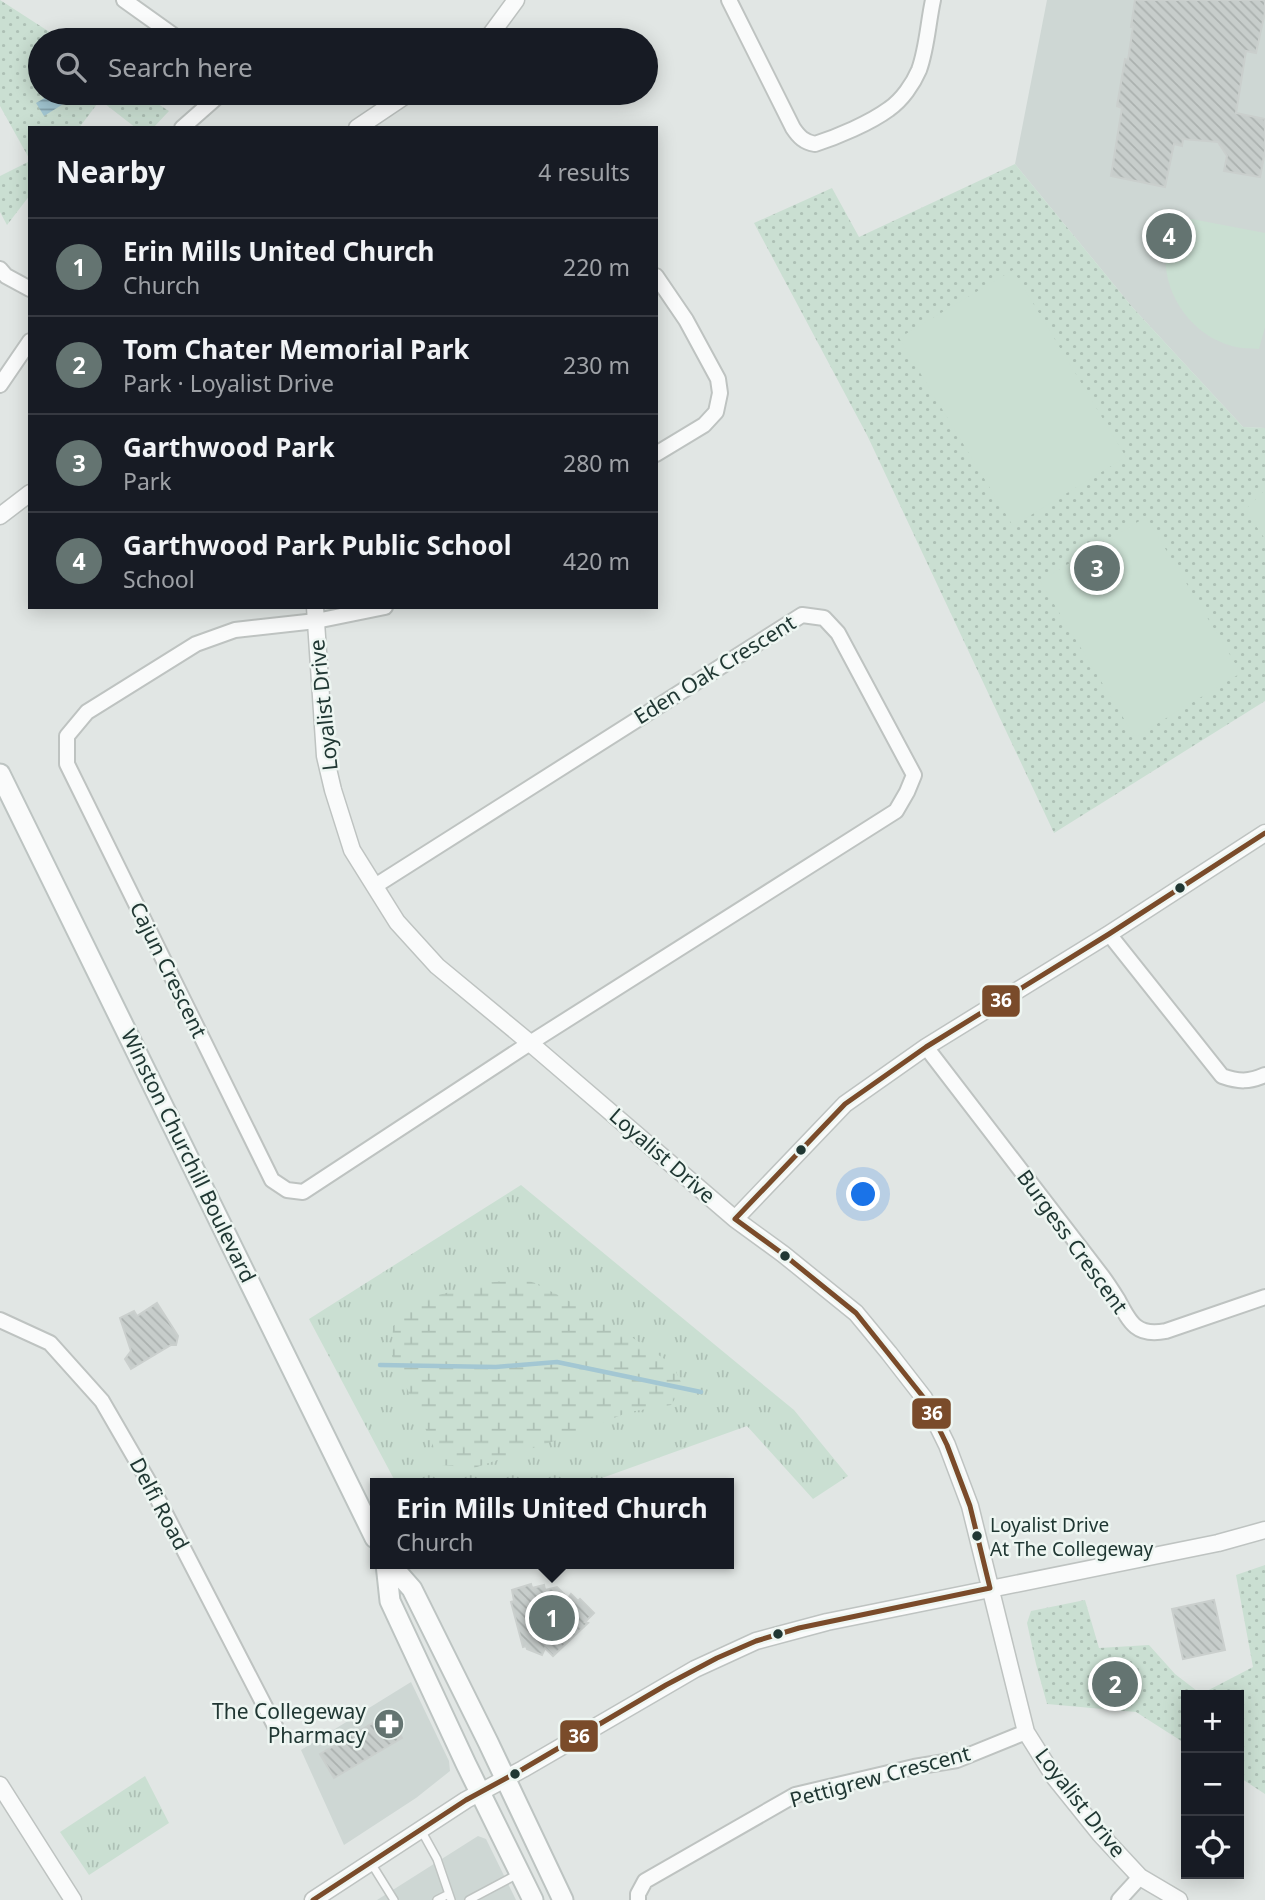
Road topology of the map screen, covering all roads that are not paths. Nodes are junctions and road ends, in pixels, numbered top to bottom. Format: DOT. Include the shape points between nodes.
graph roads {
  1 [pos="124,0"];
  2 [pos="516,0"];
  3 [pos="729,0"];
  4 [pos="933,0"];
  5 [pos="163,28"];
  6 [pos="495,28"];
  7 [pos="208,105"];
  8 [pos="391,105"];
  9 [pos="184,126"];
  10 [pos="360,126"];
  11 [pos="0,269"];
  12 [pos="658,279"];
  13 [pos="28,288"];
  14 [pos="28,344"];
  15 [pos="0,386"];
  16 [pos="658,453"];
  17 [pos="28,495"];
  18 [pos="0,516"];
  19 [pos="365,609"];
  20 [pos="315,614"];
  21 [pos="0,774"];
  22 [pos="1265,833"];
  23 [pos="375,886"];
  24 [pos="1109,934"];
  25 [pos="530,1043"];
  26 [pos="926,1047"];
  27 [pos="1265,1075"];
  28 [pos="735,1219"];
  29 [pos="1265,1297"];
  30 [pos="0,1320"];
  31 [pos="370,1528"];
  32 [pos="1265,1530"];
  33 [pos="388,1569"];
  34 [pos="393,1569"];
  35 [pos="990,1588"];
  36 [pos="275,1726"];
  37 [pos="1026,1731"];
  38 [pos="506,1778"];
  39 [pos="0,1785"];
  40 [pos="480,1792"];
  41 [pos="421,1829"];
  42 [pos="370,1862"];
  43 [pos="520,1873"];
  44 [pos="1140,1877"];
  45 [pos="485,1896"];
  46 [pos="450,1897"];
  47 [pos="73,1900"];
  48 [pos="313,1900"];
  49 [pos="394,1900"];
  50 [pos="437,1900"];
  51 [pos="469,1900"];
  52 [pos="533,1900"];
  53 [pos="563,1900"];
  54 [pos="638,1900"];
  55 [pos="1119,1900"];
  56 [pos="1179,1900"];
  1 -- 5 [label="street"];
  2 -- 6 [label="street"];
  3 -- 4 [label="street" via="793,128 815,144 890,109 902,97 922,61"];
  7 -- 9 [label="street"];
  8 -- 10 [label="street"];
  11 -- 13 [label="street"];
  12 -- 16 [label="street" via="686,320 718,379 720,393 716,412 704,425"];
  14 -- 15 [label="street"];
  17 -- 18 [label="street"];
  19 -- 20 [label="street"];
  20 -- 23 [label="street, Loyalist Drive" via="325,756 352,850"];
  20 -- 25 [label="street, Cajun Crescent" via="234,630 196,644 87,712 67,736 67,764 272,1180 303,1192"];
  21 -- 31 [label="main road, Winston Churchill Boulevard"];
  22 -- 24 [label="street"];
  23 -- 25 [label="street, Loyalist Drive" via="397,922 437,966"];
  23 -- 25 [label="street, Eden Oak Crescent" via="783,626 802,615 824,618 838,633 914,775 896,811"];
  24 -- 26 [label="street"];
  24 -- 27 [label="street" via="1222,1076 1238,1082"];
  25 -- 28 [label="street, Loyalist Drive"];
  26 -- 28 [label="street" via="845,1104"];
  26 -- 29 [label="street, Burgess Crescent" via="1102,1276 1130,1324 1152,1334"];
  28 -- 35 [label="street, Loyalist Drive" via="856,1313 923,1398 970,1506"];
  30 -- 36 [label="street, Delfi Road" via="50,1343 102,1401"];
  32 -- 35 [label="street"];
  33 -- 40 [label="main road" via="390,1601"];
  34 -- 38 [label="main road" via="412,1589"];
  35 -- 37 [label="street, Loyalist Drive"];
  35 -- 38 [label="street" via="756,1641 695,1668"];
  37 -- 44 [label="street, Loyalist Drive" via="1055,1777"];
  37 -- 54 [label="street, Pettigrew Crescent" via="957,1760 795,1795 645,1881"];
  38 -- 40 [label="street"];
  38 -- 53 [label="main road"];
  39 -- 47 [label="street"];
  40 -- 41 [label="street"];
  40 -- 43 [label="main road"];
  41 -- 42 [label="street"];
  41 -- 46 [label="lane"];
  42 -- 48 [label="street"];
  42 -- 49 [label="lane"];
  43 -- 45 [label="lane"];
  43 -- 52 [label="main road"];
  44 -- 55 [label="street"];
  44 -- 56 [label="street, Loyalist Drive"];
  45 -- 51 [label="lane"];
  46 -- 50 [label="lane"];
}
